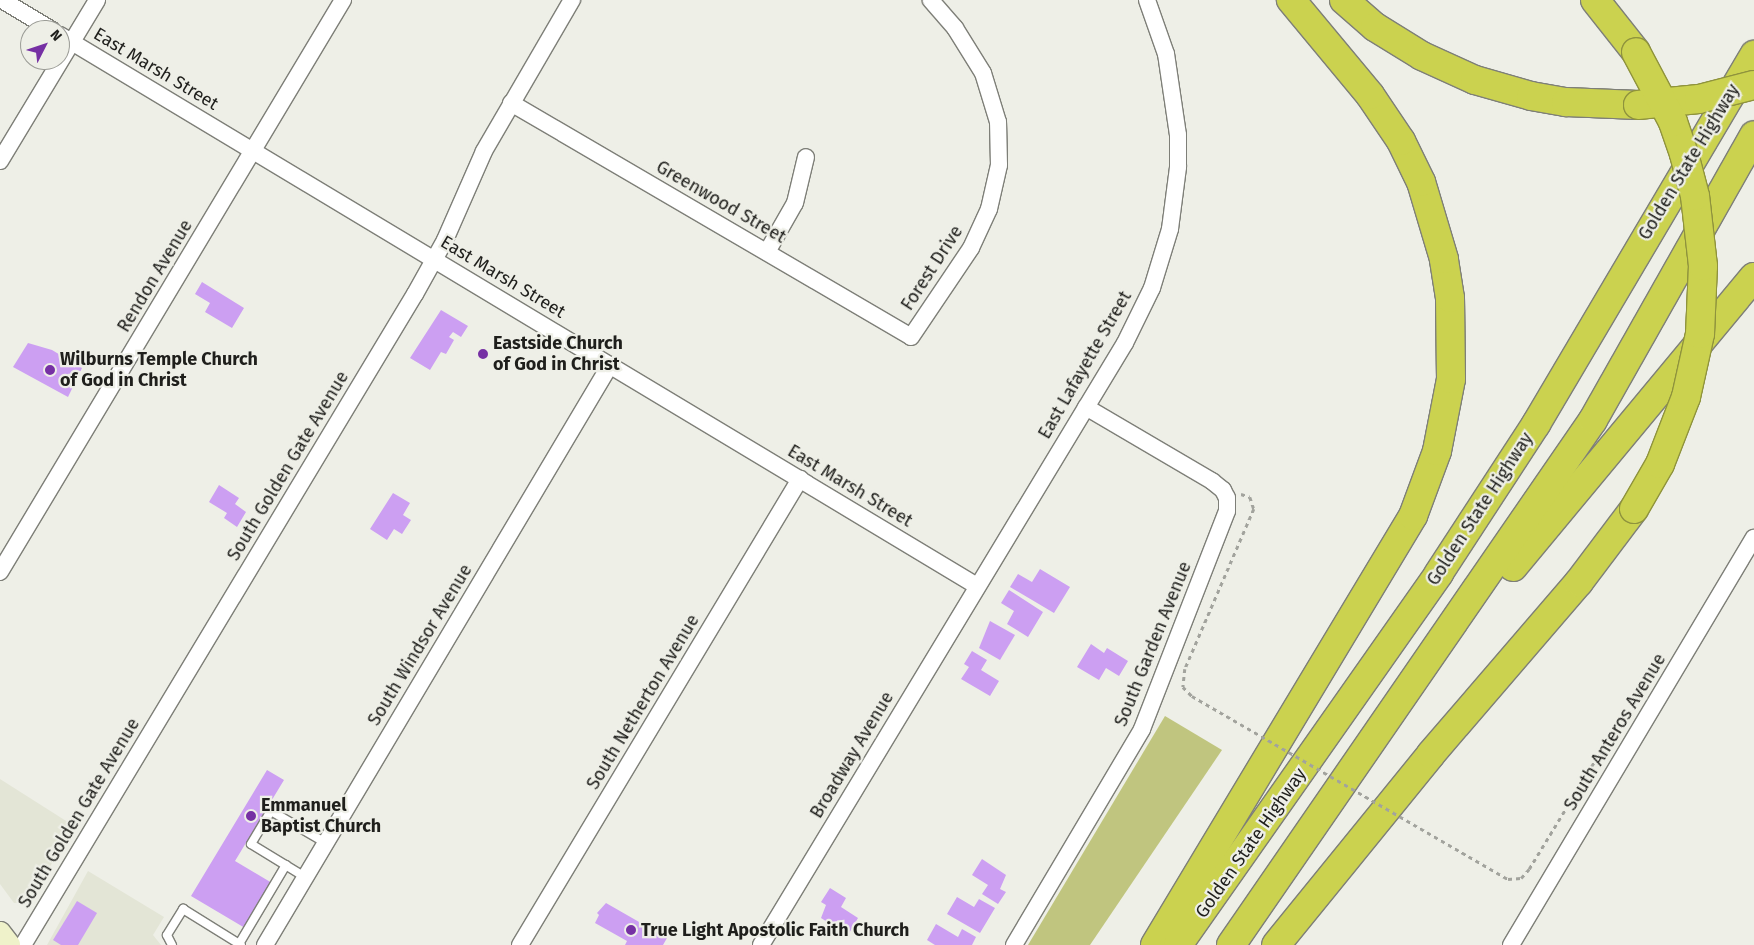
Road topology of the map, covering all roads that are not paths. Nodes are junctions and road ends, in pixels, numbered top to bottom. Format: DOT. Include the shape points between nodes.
graph roads {
  1 [pos="2,0"];
  2 [pos="97,0"];
  3 [pos="343,0"];
  4 [pos="572,0"];
  5 [pos="931,0"];
  6 [pos="1147,0"];
  7 [pos="1291,0"];
  8 [pos="1344,0"];
  9 [pos="1595,0"];
  10 [pos="35,20"];
  11 [pos="70,33"];
  12 [pos="70,40"];
  13 [pos="1754,55"];
  14 [pos="49,70"];
  15 [pos="1754,85"];
  16 [pos="511,103"];
  17 [pos="1754,135"];
  18 [pos="254,151"];
  19 [pos="806,157"];
  20 [pos="0,161"];
  21 [pos="768,252"];
  22 [pos="435,259"];
  23 [pos="1754,277"];
  24 [pos="911,337"];
  25 [pos="610,365"];
  26 [pos="1086,407"];
  27 [pos="800,479"];
  28 [pos="1754,538"];
  29 [pos="0,572"];
  30 [pos="977,586"];
  31 [pos="1480,588"];
  32 [pos="326,843"];
  33 [pos="286,865"];
  34 [pos="306,877"];
  35 [pos="0,933"];
  36 [pos="240,944"];
  37 [pos="9,945"];
  38 [pos="23,945"];
  39 [pos="172,945"];
  40 [pos="265,945"];
  41 [pos="520,945"];
  42 [pos="761,945"];
  43 [pos="1014,945"];
  44 [pos="1155,945"];
  45 [pos="1178,945"];
  46 [pos="1231,945"];
  47 [pos="1276,945"];
  48 [pos="1511,945"];
  1 -- 10 [label="street"];
  2 -- 11 [label="street"];
  3 -- 18 [label="street, Rendon Avenue"];
  4 -- 16 [label="street, South Golden Gate Avenue"];
  5 -- 24 [label="street, Forest Drive" via="955,28 983,73 998,122 999,165 989,209 972,248"];
  6 -- 26 [label="street, East Lafayette Street" via="1166,54 1176,104 1178,167 1170,229 1152,288 1125,343"];
  7 -- 44 [label="highway" via="1370,94 1401,141 1421,182 1444,259 1450,298 1451,379 1437,451 1413,516"];
  8 -- 15 [label="highway, bridge" via="1375,27 1422,56 1475,80 1531,96 1566,102 1638,105 1699,99"];
  9 -- 47 [label="highway, bridge" via="1636,52 1673,122 1696,196 1703,274 1700,334 1686,397 1660,464 1634,509 1578,582 1431,754"];
  12 -- 18 [label="street, East Marsh Street"];
  13 -- 45 [label="highway, Golden State Highway" via="1530,433 1423,597"];
  14 -- 20 [label="street"];
  16 -- 21 [label="street, Greenwood Street"];
  16 -- 22 [label="street, South Golden Gate Avenue" via="484,151"];
  17 -- 31 [label="highway" via="1593,420"];
  18 -- 22 [label="street, East Marsh Street"];
  18 -- 29 [label="street, Rendon Avenue"];
  19 -- 21 [label="street" via="795,203"];
  21 -- 24 [label="street, Greenwood Street"];
  22 -- 25 [label="street, East Marsh Street"];
  22 -- 38 [label="street, South Golden Gate Avenue"];
  23 -- 31 [label="highway" via="1500,583"];
  25 -- 27 [label="street, East Marsh Street"];
  25 -- 32 [label="street, South Windsor Avenue"];
  26 -- 30 [label="street, East Lafayette Street"];
  26 -- 43 [label="street, South Garden Avenue" via="1212,481 1223,490 1227,511 1142,729"];
  27 -- 30 [label="street, East Marsh Street"];
  27 -- 41 [label="street, South Netherton Avenue"];
  28 -- 48 [label="street, South Anteros Avenue"];
  30 -- 42 [label="street, Broadway Avenue"];
  31 -- 46 [label="highway"];
  32 -- 33 [label="lane" via="271,811 251,844"];
  32 -- 34 [label="street, South Windsor Avenue"];
  33 -- 34 [label="lane"];
  33 -- 36 [label="lane"];
  34 -- 40 [label="street, South Windsor Avenue"];
  35 -- 37 [label="main road"];
  36 -- 39 [label="lane" via="183,909 167,935"];
}
